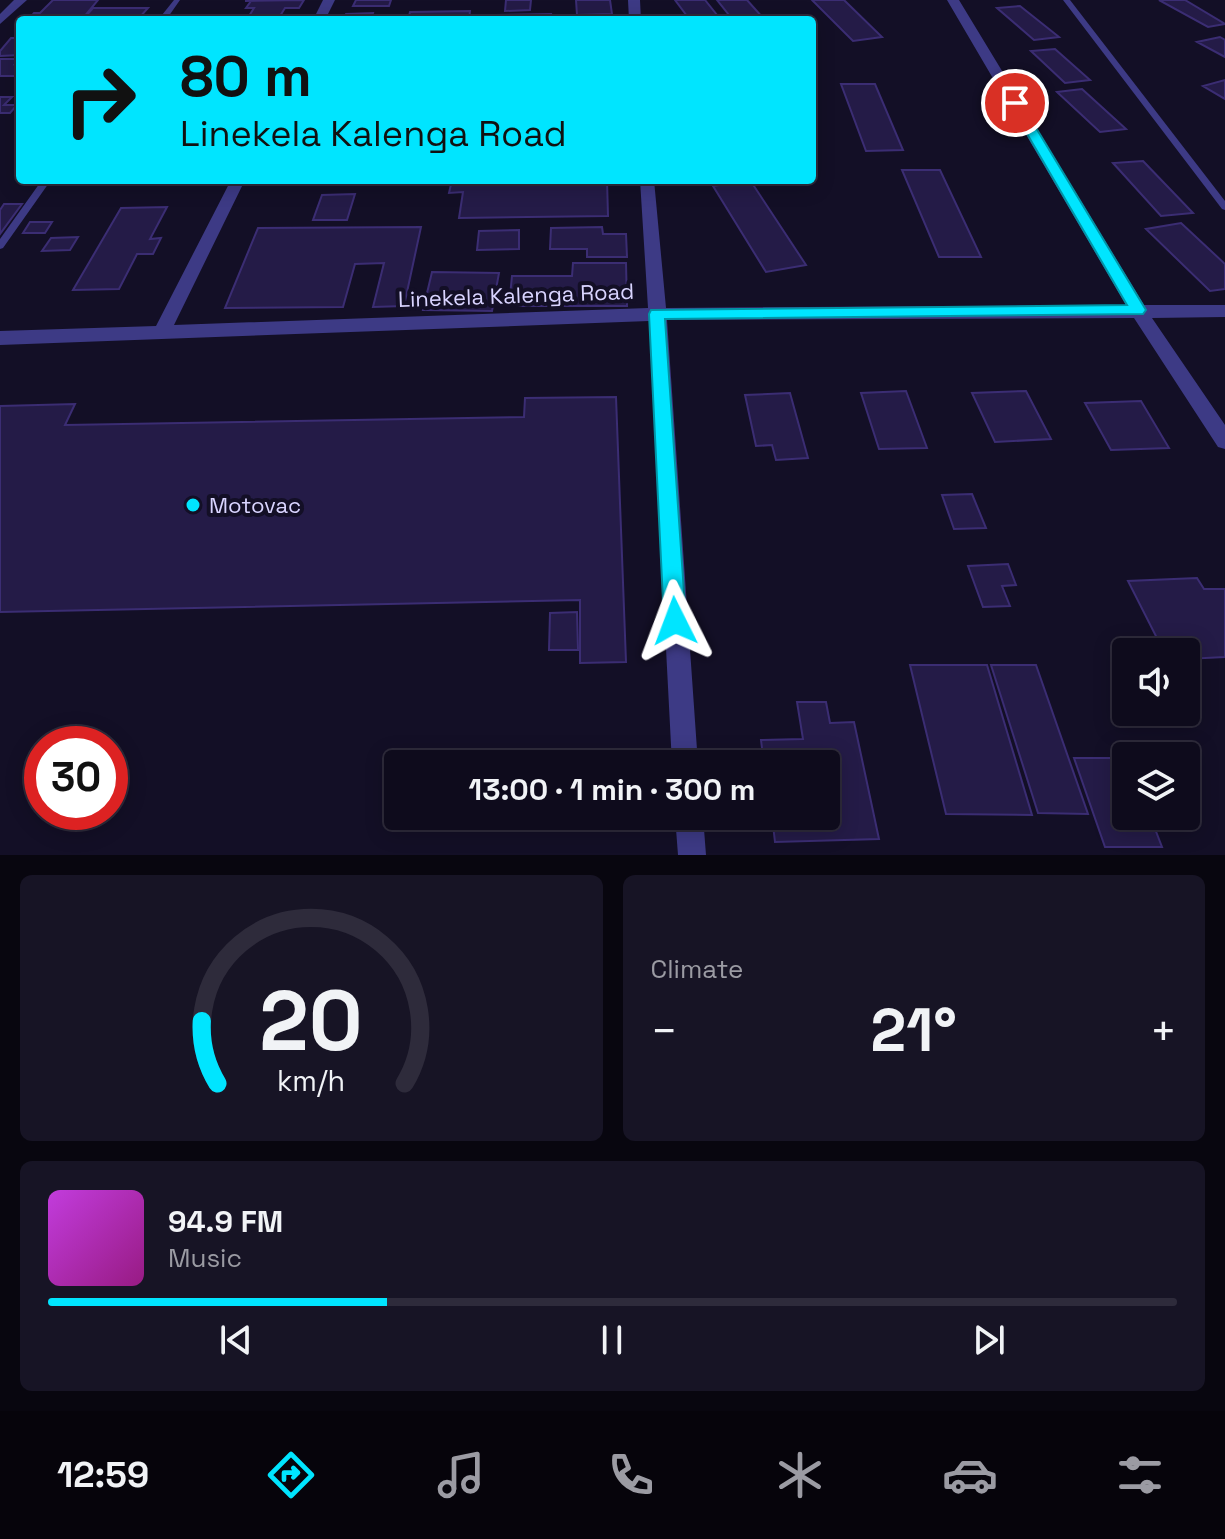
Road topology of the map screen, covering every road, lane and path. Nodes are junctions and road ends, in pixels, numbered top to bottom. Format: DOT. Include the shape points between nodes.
graph roads {
  1 [pos="21,0"];
  2 [pos="953,0"];
  3 [pos="1066,0"];
  4 [pos="0,20"];
  5 [pos="44,184"];
  6 [pos="236,184"];
  7 [pos="647,184"];
  8 [pos="1225,207"];
  9 [pos="0,246"];
  10 [pos="1138,310"];
  11 [pos="1225,311"];
  12 [pos="657,314"];
  13 [pos="162,332"];
  14 [pos="0,338"];
  15 [pos="1225,441"];
  16 [pos="684,750"];
  17 [pos="690,830"];
  18 [pos="692,855"];
  1 -- 4 [label="street"];
  2 -- 10 [label="street"];
  3 -- 8 [label="lane"];
  5 -- 9 [label="lane"];
  6 -- 13 [label="street"];
  7 -- 12 [label="street"];
  10 -- 11 [label="street, Linekela Kalenga Road"];
  10 -- 12 [label="street, Linekela Kalenga Road"];
  10 -- 15 [label="street"];
  12 -- 13 [label="street, Linekela Kalenga Road"];
  12 -- 16 [label="street"];
  13 -- 14 [label="street, Linekela Kalenga Road"];
  17 -- 18 [label="street"];
}
